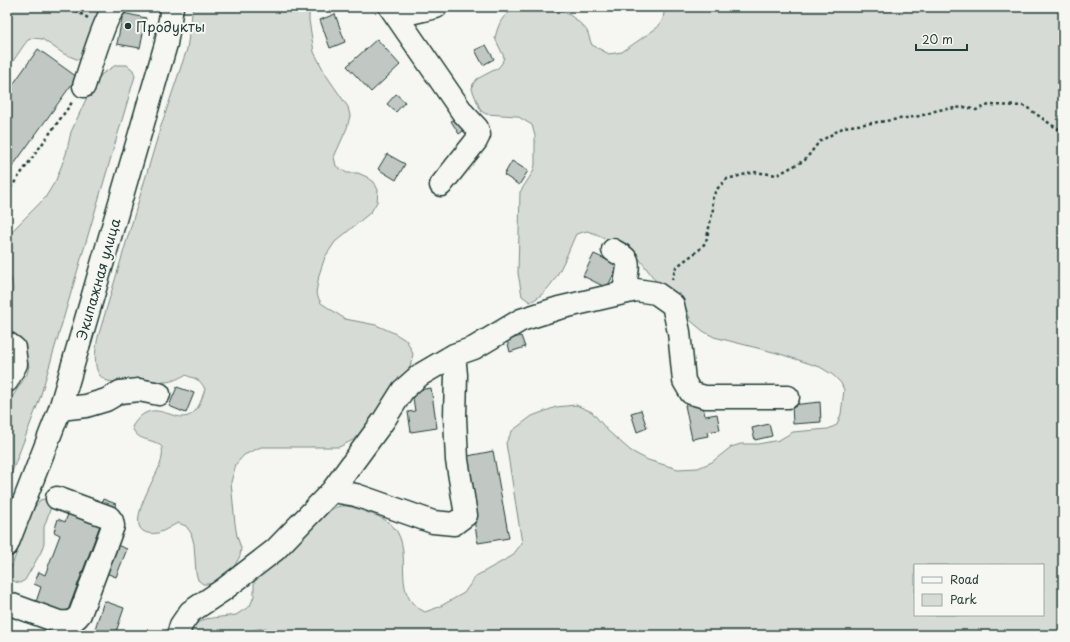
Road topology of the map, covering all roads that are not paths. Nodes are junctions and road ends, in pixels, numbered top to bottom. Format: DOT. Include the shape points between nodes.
graph roads {
  1 [pos="115,7"];
  2 [pos="172,7"];
  3 [pos="436,7"];
  4 [pos="393,12"];
  5 [pos="84,86"];
  6 [pos="441,185"];
  7 [pos="613,250"];
  8 [pos="624,292"];
  9 [pos="7,343"];
  10 [pos="454,355"];
  11 [pos="7,381"];
  12 [pos="159,394"];
  13 [pos="788,397"];
  14 [pos="60,409"];
  15 [pos="332,491"];
  16 [pos="57,498"];
  17 [pos="7,545"];
  18 [pos="7,603"];
  19 [pos="178,635"];
  1 -- 5 [label="main road" via="104,28"];
  2 -- 14 [label="main road, Экипажная улица" via="166,44"];
  3 -- 4 [label="main road"];
  4 -- 6 [label="main road" via="479,134"];
  7 -- 8 [label="main road" via="629,263"];
  8 -- 10 [label="main road" via="521,320 474,348"];
  8 -- 13 [label="main road" via="636,290 656,293 672,305 679,332 684,381 691,393 705,397"];
  9 -- 11 [label="main road" via="14,348 16,364"];
  10 -- 15 [label="main road" via="420,375 403,390"];
  10 -- 15 [label="main road" via="457,460 466,515 454,524 434,522 356,495"];
  12 -- 14 [label="main road" via="139,390 120,392 106,400 86,406"];
  14 -- 17 [label="main road, Экипажная улица"];
  15 -- 19 [label="main road" via="276,550 190,612 181,624"];
  16 -- 18 [label="main road" via="109,517 112,521 80,614 75,621 59,622"];
}
